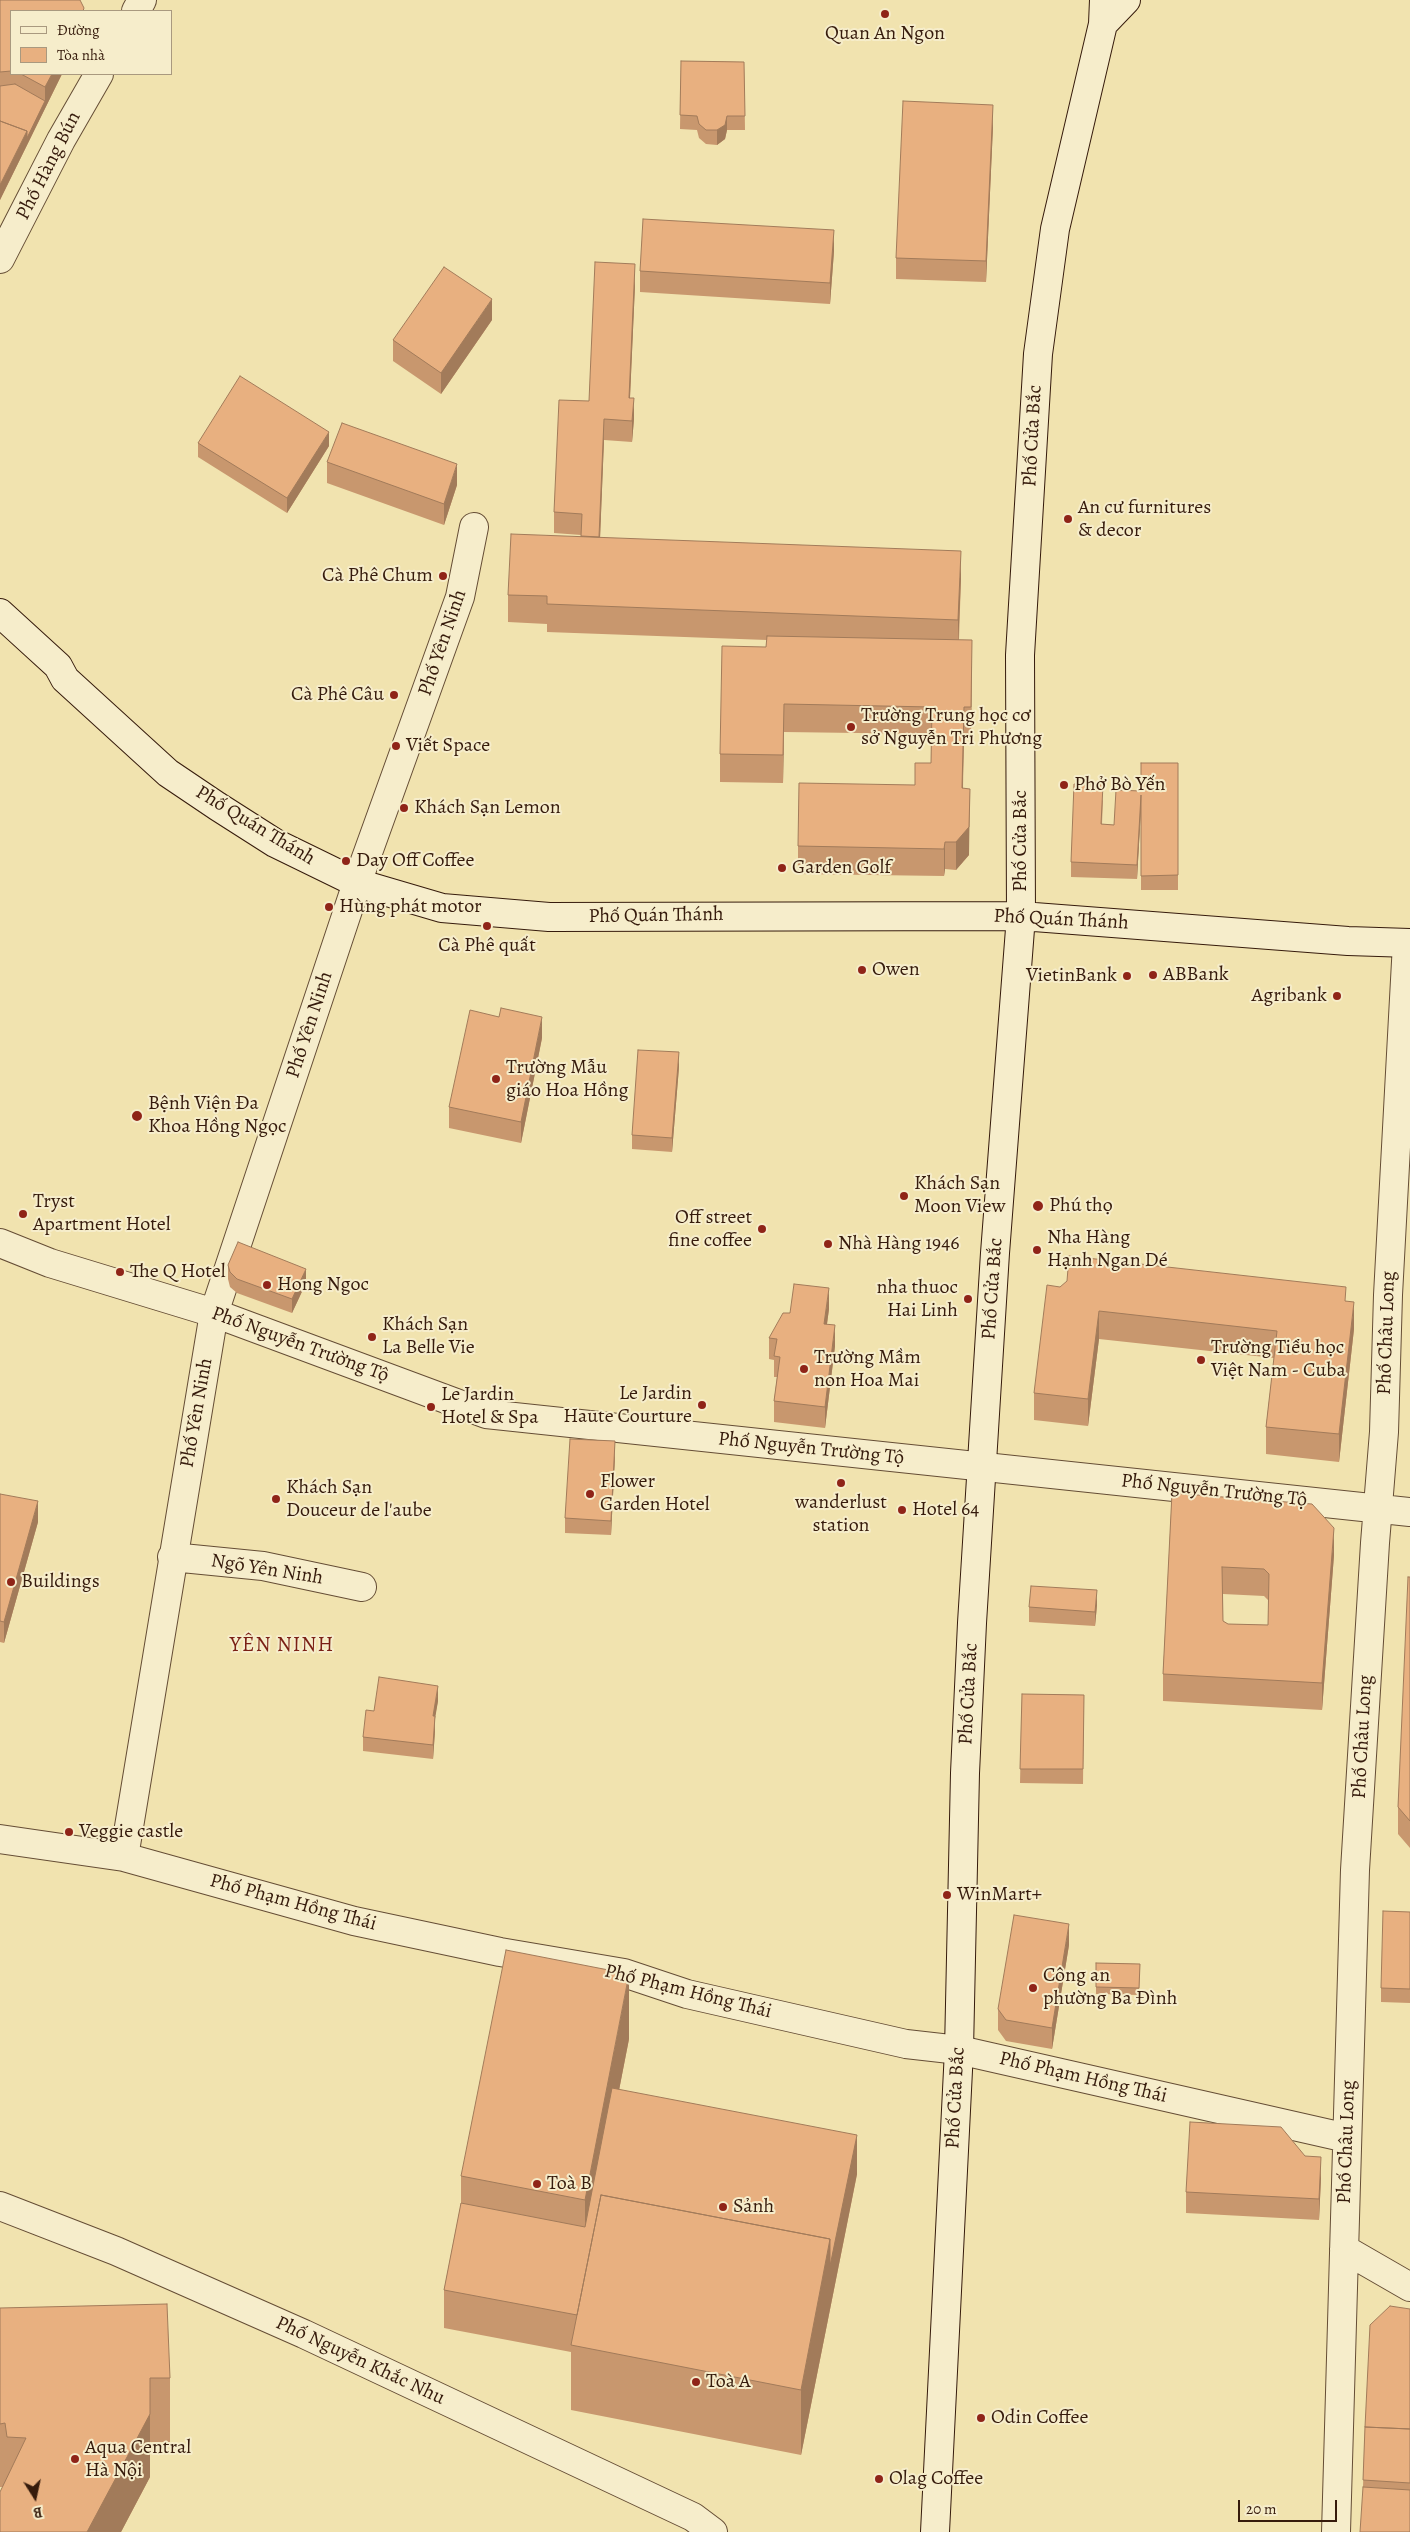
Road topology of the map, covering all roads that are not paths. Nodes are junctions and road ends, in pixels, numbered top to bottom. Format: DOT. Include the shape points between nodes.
graph roads {
  1 [pos="1126,0"];
  2 [pos="1103,12"];
  3 [pos="98,75"];
  4 [pos="0,259"];
  5 [pos="474,527"];
  6 [pos="0,613"];
  7 [pos="357,883"];
  8 [pos="1021,916"];
  9 [pos="1408,943"];
  10 [pos="0,1244"];
  11 [pos="214,1313"];
  12 [pos="983,1468"];
  13 [pos="1379,1508"];
  14 [pos="1410,1512"];
  15 [pos="172,1557"];
  16 [pos="362,1587"];
  17 [pos="0,1839"];
  18 [pos="124,1857"];
  19 [pos="959,2050"];
  20 [pos="1347,2138"];
  21 [pos="0,2206"];
  22 [pos="1344,2249"];
  23 [pos="1410,2287"];
  24 [pos="713,2532"];
  25 [pos="935,2532"];
  26 [pos="1336,2532"];
  1 -- 2 [label="street, Phố Cửa Bắc"];
  2 -- 8 [label="street, Phố Cửa Bắc" via="1055,229 1038,354 1020,655"];
  3 -- 4 [label="street, Phố Hàng Bún"];
  5 -- 7 [label="street, Phố Yên Ninh" via="460,597"];
  6 -- 7 [label="street, Phố Quán Thánh" via="58,666 65,679 168,773 275,843"];
  7 -- 8 [label="street, Phố Quán Thánh" via="442,908 549,917"];
  7 -- 11 [label="street, Phố Yên Ninh"];
  8 -- 9 [label="street, Phố Quán Thánh"];
  8 -- 12 [label="street, Phố Cửa Bắc" via="994,1253"];
  9 -- 13 [label="street, Phố Châu Long"];
  10 -- 11 [label="street, Phố Nguyễn Trường Tộ" via="50,1263"];
  11 -- 12 [label="street, Phố Nguyễn Trường Tộ" via="486,1414"];
  11 -- 15 [label="street, Phố Yên Ninh"];
  12 -- 13 [label="street, Phố Nguyễn Trường Tộ"];
  12 -- 19 [label="street, Phố Cửa Bắc" via="965,1773"];
  13 -- 14 [label="street, Phố Nguyễn Trường Tộ"];
  13 -- 20 [label="street, Phố Châu Long" via="1355,1870"];
  15 -- 16 [label="street, Ngõ Yên Ninh" via="262,1566"];
  15 -- 18 [label="street, Phố Yên Ninh"];
  17 -- 18 [label="street, Phố Phạm Hồng Thái"];
  18 -- 19 [label="street, Phố Phạm Hồng Thái" via="354,1921 500,1952 624,1973 687,1994 906,2044"];
  19 -- 20 [label="street, Phố Phạm Hồng Thái"];
  19 -- 25 [label="street, Phố Cửa Bắc"];
  20 -- 22 [label="street, Phố Châu Long"];
  21 -- 24 [label="street, Phố Nguyễn Khắc Nhu" via="116,2251 304,2334 693,2517"];
  22 -- 23 [label="street"];
  22 -- 26 [label="street, Phố Châu Long"];
}
